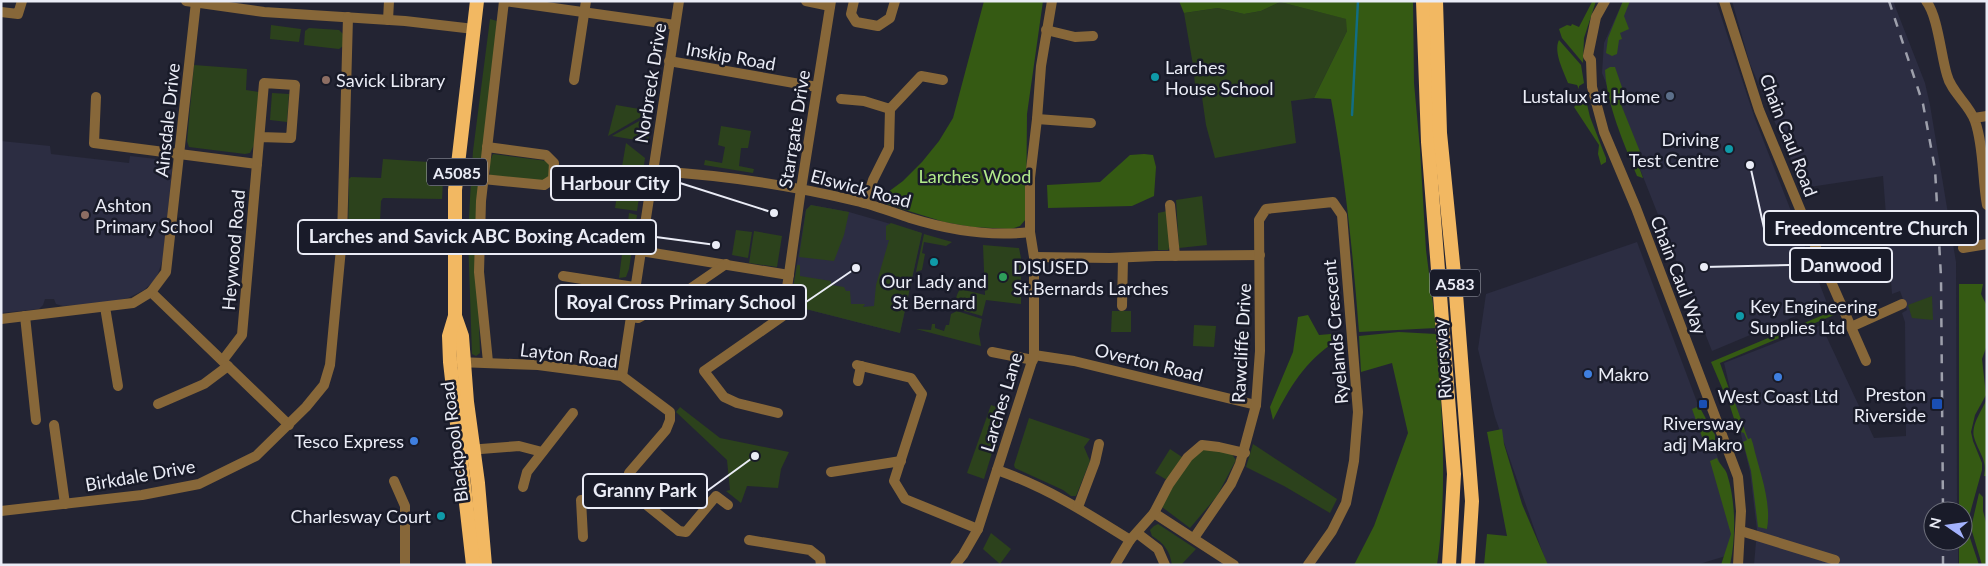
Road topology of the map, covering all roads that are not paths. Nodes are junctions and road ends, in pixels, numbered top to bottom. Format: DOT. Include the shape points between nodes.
graph roads {
  1 [pos="22,1"];
  2 [pos="186,1"];
  3 [pos="389,1"];
  4 [pos="477,1"];
  5 [pos="504,1"];
  6 [pos="586,1"];
  7 [pos="679,1"];
  8 [pos="806,1"];
  9 [pos="854,1"];
  10 [pos="894,1"];
  11 [pos="1052,1"];
  12 [pos="1423,1"];
  13 [pos="1436,1"];
  14 [pos="1605,1"];
  15 [pos="1724,1"];
  16 [pos="1926,1"];
  17 [pos="196,2"];
  18 [pos="831,3"];
  19 [pos="1,12"];
  20 [pos="584,13"];
  21 [pos="348,17"];
  22 [pos="388,20"];
  23 [pos="675,25"];
  24 [pos="474,29"];
  25 [pos="1046,30"];
  26 [pos="1093,36"];
  27 [pos="669,62"];
  28 [pos="574,80"];
  29 [pos="943,80"];
  30 [pos="817,87"];
  31 [pos="96,97"];
  32 [pos="841,99"];
  33 [pos="890,109"];
  34 [pos="1987,116"];
  35 [pos="1974,118"];
  36 [pos="1037,119"];
  37 [pos="1091,123"];
  38 [pos="260,136"];
  39 [pos="487,148"];
  40 [pos="179,155"];
  41 [pos="257,164"];
  42 [pos="653,171"];
  43 [pos="483,179"];
  44 [pos="801,189"];
  45 [pos="1986,192"];
  46 [pos="866,203"];
  47 [pos="1170,205"];
  48 [pos="1987,205"];
  49 [pos="1030,232"];
  50 [pos="1987,244"];
  51 [pos="1963,248"];
  52 [pos="641,251"];
  53 [pos="1260,255"];
  54 [pos="1175,256"];
  55 [pos="1034,258"];
  56 [pos="1123,258"];
  57 [pos="726,264"];
  58 [pos="789,275"];
  59 [pos="563,276"];
  60 [pos="634,287"];
  61 [pos="151,292"];
  62 [pos="675,299"];
  63 [pos="1902,304"];
  64 [pos="1122,306"];
  65 [pos="658,307"];
  66 [pos="106,308"];
  67 [pos="25,316"];
  68 [pos="630,317"];
  69 [pos="1,319"];
  70 [pos="1851,327"];
  71 [pos="992,352"];
  72 [pos="1033,358"];
  73 [pos="1866,361"];
  74 [pos="456,362"];
  75 [pos="488,362"];
  76 [pos="225,363"];
  77 [pos="622,376"];
  78 [pos="858,381"];
  79 [pos="118,386"];
  80 [pos="158,404"];
  81 [pos="1256,405"];
  82 [pos="573,413"];
  83 [pos="778,413"];
  84 [pos="36,420"];
  85 [pos="54,425"];
  86 [pos="289,425"];
  87 [pos="1099,444"];
  88 [pos="466,451"];
  89 [pos="542,452"];
  90 [pos="1244,453"];
  91 [pos="901,461"];
  92 [pos="997,470"];
  93 [pos="831,472"];
  94 [pos="394,481"];
  95 [pos="523,487"];
  96 [pos="628,490"];
  97 [pos="65,504"];
  98 [pos="728,505"];
  99 [pos="1078,507"];
  100 [pos="1,510"];
  101 [pos="1154,513"];
  102 [pos="978,529"];
  103 [pos="1741,531"];
  104 [pos="584,536"];
  105 [pos="1134,537"];
  106 [pos="1194,538"];
  107 [pos="749,540"];
  108 [pos="1835,560"];
  109 [pos="405,565"];
  110 [pos="473,565"];
  111 [pos="485,565"];
  112 [pos="821,565"];
  113 [pos="955,565"];
  114 [pos="1115,565"];
  115 [pos="1165,565"];
  116 [pos="1234,565"];
  117 [pos="1308,565"];
  118 [pos="1449,565"];
  119 [pos="1468,565"];
  120 [pos="1738,565"];
  1 -- 19 [label="street" via="18,14"];
  2 -- 17 [label="street"];
  3 -- 22 [label="street"];
  4 -- 24 [label="highway, Blackpool Road / A5085"];
  5 -- 20 [label="street"];
  5 -- 39 [label="street"];
  6 -- 20 [label="street"];
  7 -- 23 [label="street, Norbreck Drive"];
  8 -- 18 [label="street"];
  9 -- 10 [label="street" via="851,14 856,22 878,26 890,18"];
  11 -- 25 [label="street, Larches Lane"];
  12 -- 118 [label="highway, Riversway / A583" via="1428,142 1454,474"];
  13 -- 119 [label="highway, Riversway / A583" via="1440,133 1472,501"];
  14 -- 103 [label="street, Chain Caul Way" via="1596,17 1588,56 1592,87 1604,132 1738,477"];
  15 -- 70 [label="street, Chain Caul Road" via="1759,110"];
  16 -- 35 [label="street" via="1934,19 1947,78"];
  17 -- 21 [label="street" via="264,12"];
  17 -- 40 [label="street, Ainsdale Drive"];
  18 -- 30 [label="street, Starrgate Drive"];
  20 -- 23 [label="street"];
  20 -- 28 [label="street"];
  21 -- 22 [label="street"];
  21 -- 86 [label="street, Birkdale Drive" via="342,238 330,365 324,385"];
  22 -- 24 [label="street"];
  23 -- 27 [label="street, Norbreck Drive"];
  24 -- 74 [label="highway, Blackpool Road / A5085" via="455,190 454,316 449,336"];
  25 -- 26 [label="street" via="1075,37"];
  25 -- 36 [label="street, Larches Lane"];
  27 -- 30 [label="street, Inskip Road"];
  27 -- 42 [label="street, Norbreck Drive"];
  29 -- 33 [label="street" via="921,76"];
  30 -- 44 [label="street, Starrgate Drive"];
  31 -- 40 [label="street" via="94,143"];
  32 -- 33 [label="street" via="864,101"];
  33 -- 46 [label="street" via="888,148"];
  34 -- 35 [label="street"];
  35 -- 45 [label="street"];
  36 -- 37 [label="street"];
  36 -- 49 [label="street, Larches Lane" via="1030,178"];
  38 -- 38 [label="street, Heywood Road" via="264,83 295,85 291,138"];
  38 -- 41 [label="street, Heywood Road"];
  39 -- 43 [label="street"];
  39 -- 43 [label="street" via="546,155 554,163 553,179 544,185"];
  40 -- 41 [label="street"];
  40 -- 61 [label="street, Ainsdale Drive" via="166,272"];
  41 -- 76 [label="street, Heywood Road" via="242,335"];
  42 -- 44 [label="street, Elswick Road" via="710,175"];
  42 -- 52 [label="street, Norbreck Drive"];
  43 -- 75 [label="street" via="479,272"];
  44 -- 46 [label="street, Elswick Road"];
  44 -- 58 [label="street, Starrgate Drive"];
  45 -- 48 [label="street"];
  46 -- 49 [label="street, Elswick Road" via="941,227 969,232"];
  47 -- 54 [label="street"];
  49 -- 55 [label="street, Larches Lane"];
  50 -- 51 [label="street"];
  52 -- 57 [label="street"];
  52 -- 60 [label="street, Norbreck Drive"];
  53 -- 54 [label="street"];
  53 -- 81 [label="street, Rawcliffe Drive" via="1260,351"];
  53 -- 117 [label="street, Ryelands Crescent" via="1259,220 1266,209 1333,202 1342,214 1358,412 1354,461 1346,503 1332,531"];
  54 -- 56 [label="street"];
  55 -- 56 [label="street"];
  55 -- 72 [label="street, Larches Lane"];
  56 -- 64 [label="street"];
  57 -- 58 [label="street"];
  57 -- 62 [label="street"];
  58 -- 83 [label="street, Starrgate Drive" via="783,316 704,371 724,397"];
  59 -- 60 [label="street"];
  60 -- 68 [label="street, Norbreck Drive"];
  61 -- 66 [label="street, Ainsdale Drive" via="133,303"];
  61 -- 76 [label="street"];
  63 -- 70 [label="street"];
  65 -- 68 [label="street" via="638,318"];
  66 -- 67 [label="street, Ainsdale Drive"];
  66 -- 79 [label="street"];
  67 -- 69 [label="street, Ainsdale Drive"];
  67 -- 84 [label="street"];
  68 -- 77 [label="street, Norbreck Drive"];
  70 -- 73 [label="street, Chain Caul Road"];
  71 -- 72 [label="street, Overton Road"];
  72 -- 81 [label="street, Overton Road" via="1074,361"];
  72 -- 92 [label="street, Larches Lane"];
  74 -- 75 [label="street, Layton Road"];
  74 -- 88 [label="highway, Blackpool Road / A5085"];
  75 -- 77 [label="street, Layton Road"];
  76 -- 80 [label="street, Heywood Road" via="204,384"];
  76 -- 86 [label="street"];
  77 -- 96 [label="street, Layton Road" via="670,412 666,430 629,473"];
  78 -- 91 [label="street" via="859,365 911,378 922,394"];
  81 -- 90 [label="street, Rawcliffe Drive"];
  82 -- 89 [label="street"];
  85 -- 97 [label="street, Birkdale Drive"];
  86 -- 97 [label="street, Birkdale Drive" via="256,456 199,484"];
  87 -- 99 [label="street"];
  88 -- 89 [label="street" via="519,446"];
  88 -- 110 [label="highway, Blackpool Road / A5085"];
  88 -- 111 [label="highway, Blackpool Road / A5085" via="478,483"];
  89 -- 95 [label="street" via="527,472"];
  90 -- 101 [label="street" via="1202,445 1188,457"];
  90 -- 106 [label="street, Rawcliffe Drive" via="1231,484"];
  91 -- 93 [label="street"];
  91 -- 102 [label="street" via="894,481 905,499"];
  92 -- 99 [label="street" via="1043,488"];
  92 -- 102 [label="street, Larches Lane"];
  94 -- 109 [label="street" via="405,506"];
  96 -- 98 [label="street" via="679,531 686,532 716,496"];
  96 -- 104 [label="street" via="617,496 581,500"];
  97 -- 100 [label="street, Birkdale Drive"];
  99 -- 105 [label="street"];
  101 -- 105 [label="street"];
  101 -- 106 [label="street"];
  102 -- 113 [label="street, Larches Lane"];
  103 -- 108 [label="street"];
  103 -- 120 [label="street, Chain Caul Way"];
  105 -- 114 [label="street"];
  105 -- 115 [label="street" via="1158,549"];
  106 -- 116 [label="street"];
  107 -- 112 [label="street" via="810,550 820,558"];
}
